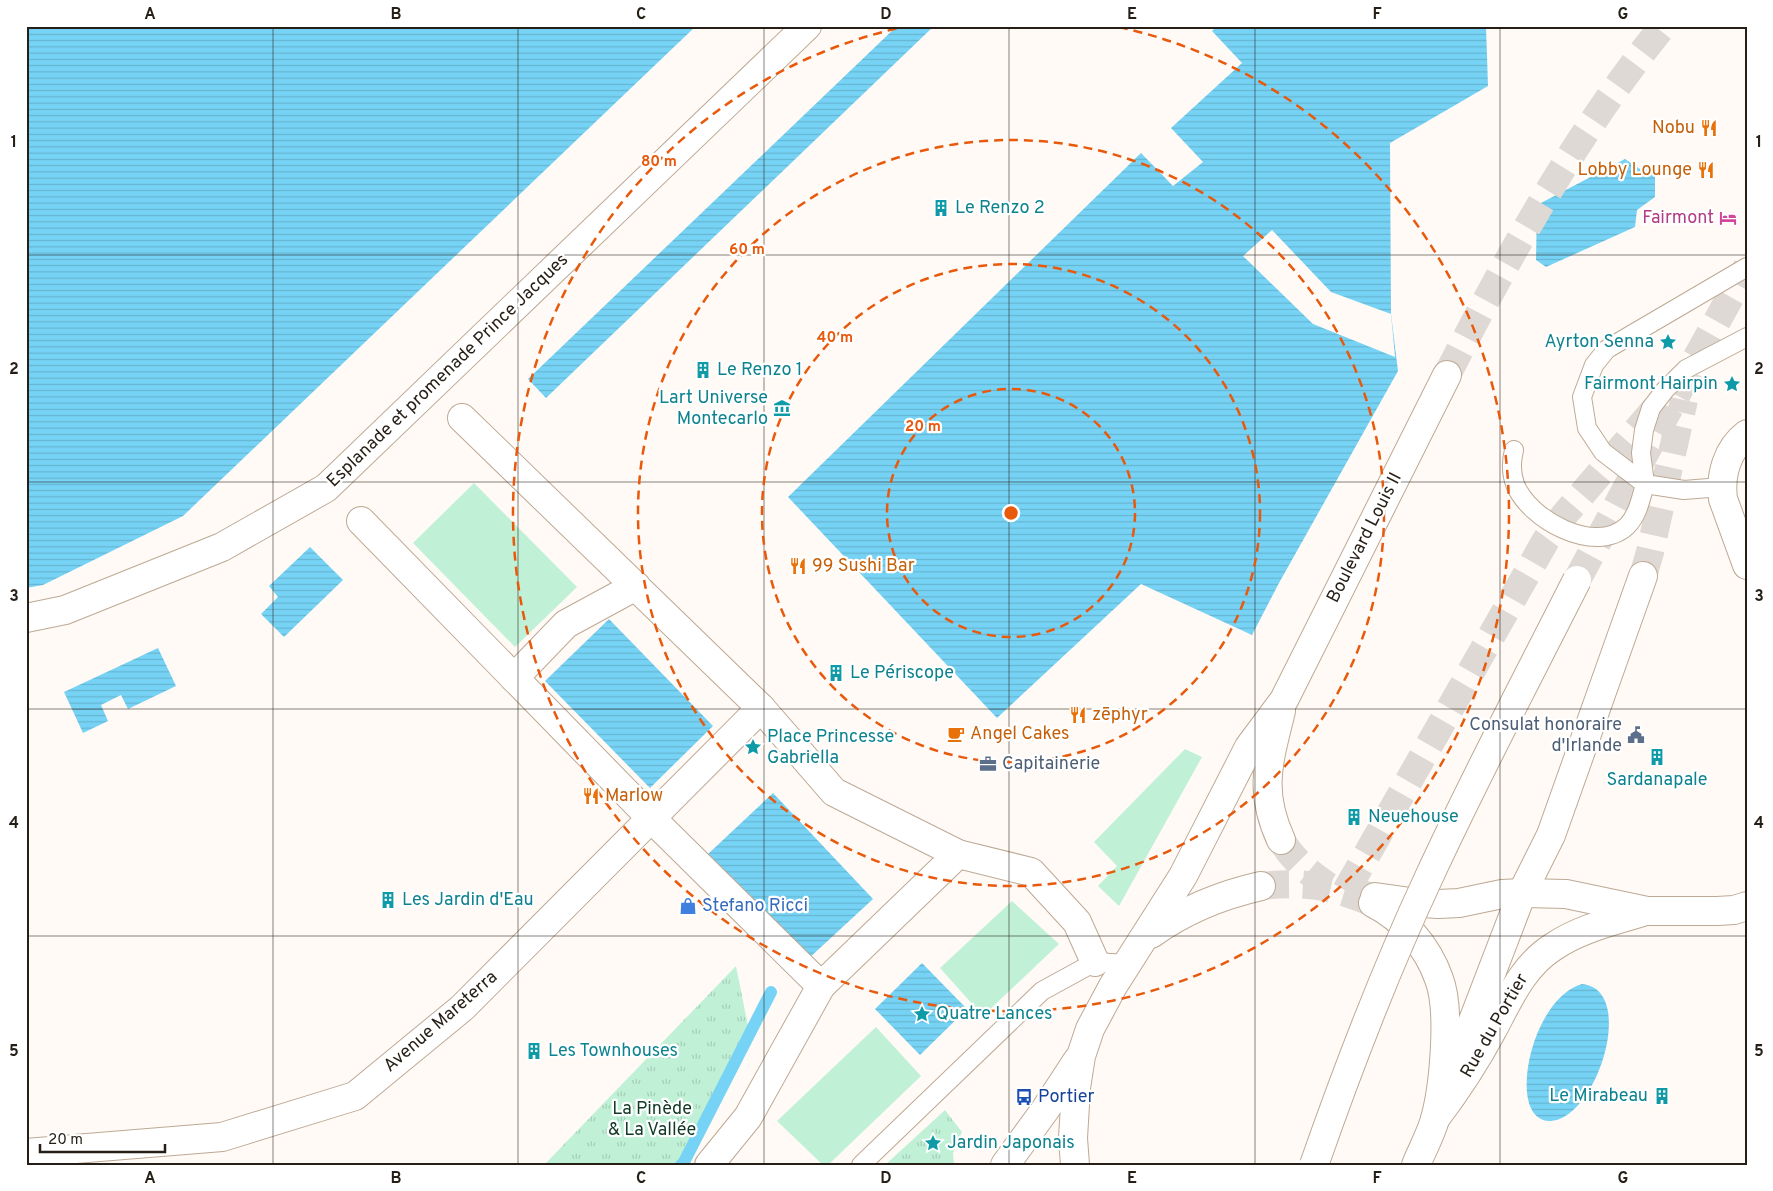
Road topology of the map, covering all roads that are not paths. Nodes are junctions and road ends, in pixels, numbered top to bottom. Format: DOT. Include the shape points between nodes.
graph roads {
  1 [pos="807,26"];
  2 [pos="1747,266"];
  3 [pos="1747,337"];
  4 [pos="1447,375"];
  5 [pos="462,418"];
  6 [pos="1747,434"];
  7 [pos="1514,450"];
  8 [pos="1645,484"];
  9 [pos="1721,487"];
  10 [pos="360,521"];
  11 [pos="1747,565"];
  12 [pos="1644,576"];
  13 [pos="1577,580"];
  14 [pos="636,586"];
  15 [pos="26,618"];
  16 [pos="514,678"];
  17 [pos="1284,700"];
  18 [pos="761,708"];
  19 [pos="651,818"];
  20 [pos="1281,840"];
  21 [pos="958,854"];
  22 [pos="1261,886"];
  23 [pos="1522,893"];
  24 [pos="1747,906"];
  25 [pos="1647,911"];
  26 [pos="1134,952"];
  27 [pos="1095,962"];
  28 [pos="821,986"];
  29 [pos="1081,1056"];
  30 [pos="1435,1119"];
  31 [pos="26,1153"];
  32 [pos="708,1165"];
  33 [pos="861,1165"];
  34 [pos="1005,1165"];
  35 [pos="1075,1165"];
  36 [pos="1314,1165"];
  37 [pos="1416,1165"];
  1 -- 15 [label="street, Esplanade et promenade Prince Jacques" via="326,488 222,546 65,610"];
  2 -- 8 [label="lane" via="1607,349 1594,365 1582,397 1587,428 1603,452"];
  3 -- 8 [label="lane" via="1686,369 1651,408 1641,453"];
  4 -- 17 [label="street, Boulevard Louis II"];
  5 -- 14 [label="street"];
  6 -- 9 [label="street" via="1730,454"];
  7 -- 8 [label="lane" via="1512,475 1520,494 1536,512 1570,532 1596,537 1617,533 1635,515"];
  8 -- 9 [label="lane" via="1684,490"];
  9 -- 11 [label="street"];
  10 -- 16 [label="street"];
  12 -- 23 [label="street" via="1561,808"];
  13 -- 36 [label="street, bridge" via="1428,878 1337,1099"];
  14 -- 16 [label="street" via="566,624"];
  14 -- 18 [label="street"];
  16 -- 19 [label="street"];
  17 -- 20 [label="street, Boulevard Louis II" via="1267,782 1272,820"];
  17 -- 26 [label="street, Boulevard Louis II" via="1249,747 1183,876"];
  18 -- 19 [label="street, Avenue Mareterra"];
  18 -- 21 [label="street" via="834,792"];
  19 -- 28 [label="street"];
  19 -- 31 [label="street, Avenue Mareterra" via="462,1008 354,1096 222,1137"];
  21 -- 27 [label="street" via="1031,872 1078,922"];
  21 -- 28 [label="street"];
  22 -- 26 [label="street" via="1237,891 1183,913"];
  23 -- 25 [label="street" via="1566,894"];
  23 -- 30 [label="street"];
  23 -- 30 [label="street" via="1438,904 1374,900 1413,934 1439,979 1445,1038 1444,1067"];
  24 -- 25 [label="street" via="1717,912"];
  25 -- 30 [label="street, Rue du Portier" via="1583,930 1552,947 1533,964 1506,1002 1461,1084"];
  26 -- 27 [label="lane"];
  26 -- 29 [label="street, Boulevard Louis II" via="1094,1022"];
  27 -- 33 [label="lane" via="1042,991"];
  28 -- 32 [label="street" via="748,1118"];
  29 -- 34 [label="street"];
  29 -- 35 [label="street" via="1074,1114"];
  30 -- 37 [label="street"];
}
